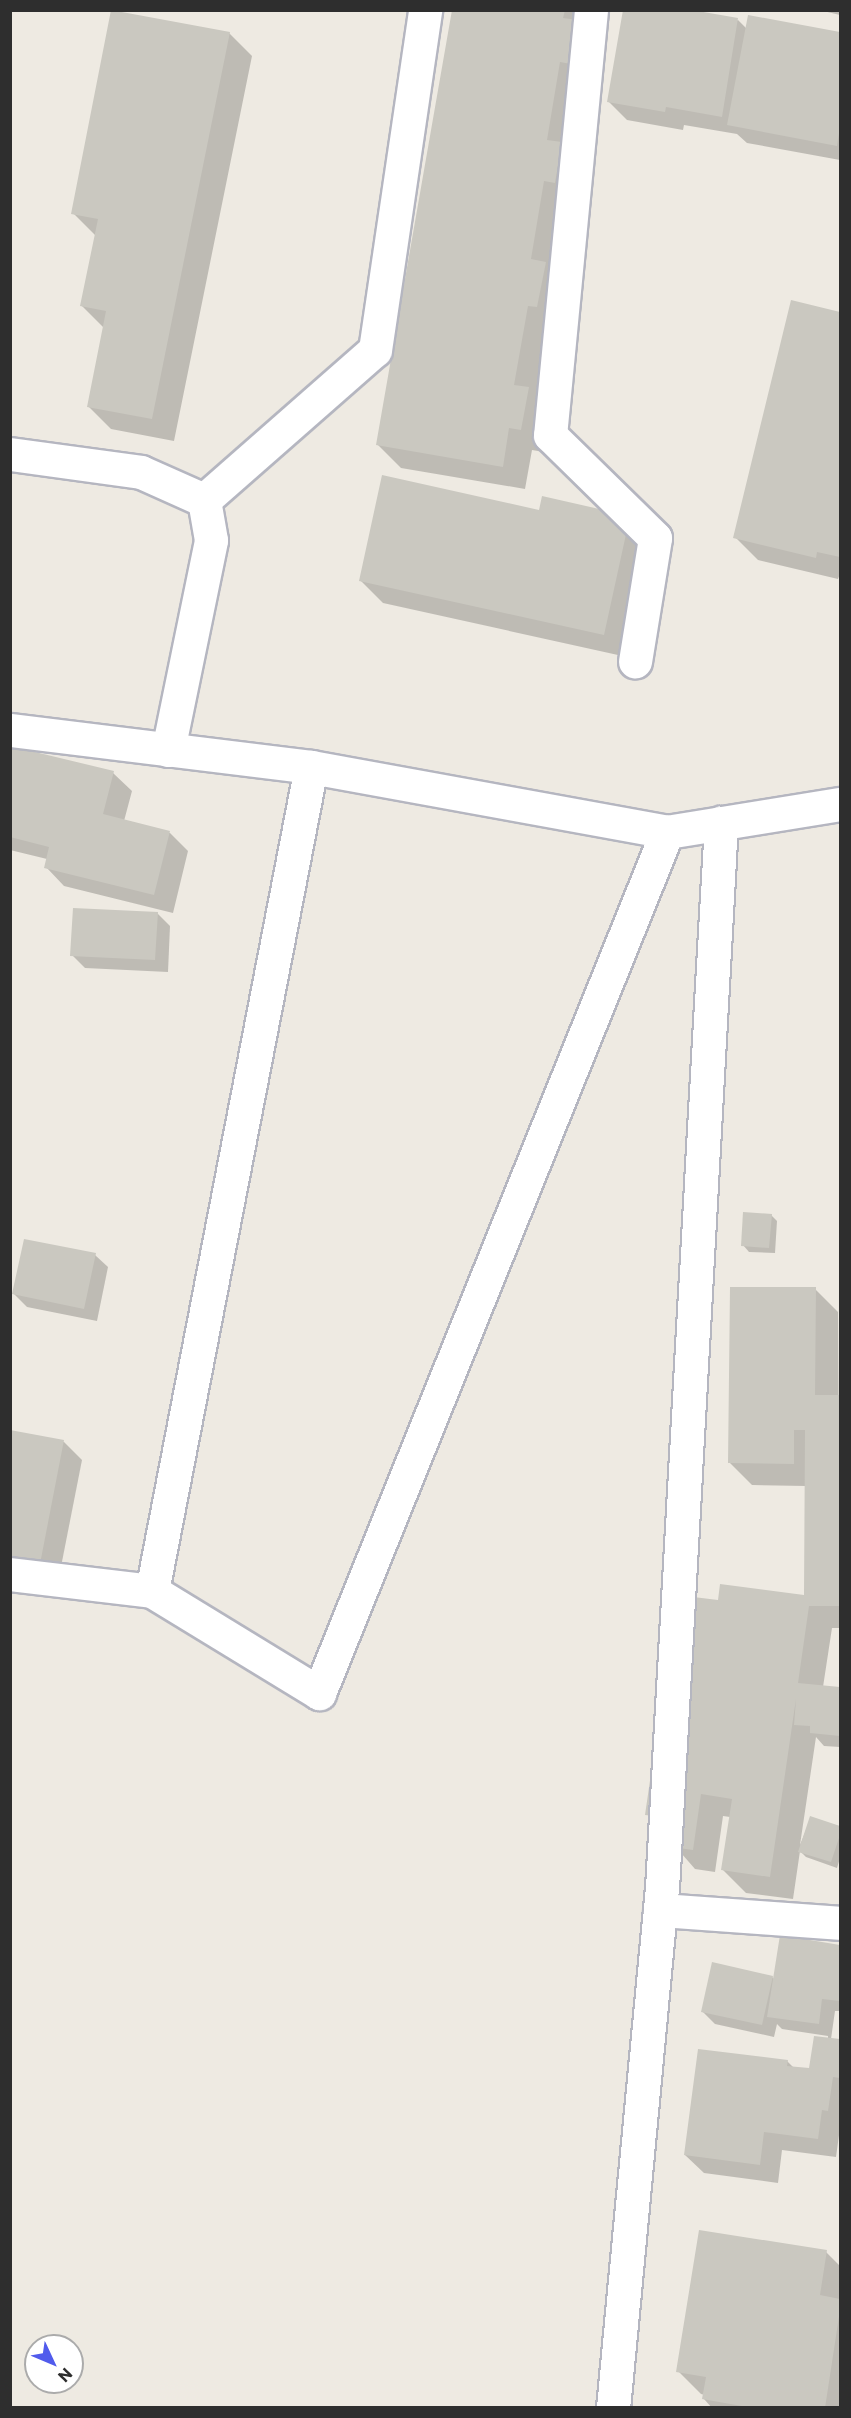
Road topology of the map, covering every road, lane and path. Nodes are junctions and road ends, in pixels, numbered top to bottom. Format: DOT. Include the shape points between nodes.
graph roads {
  1 [pos="425,10"];
  2 [pos="591,10"];
  3 [pos="10,454"];
  4 [pos="204,500"];
  5 [pos="635,661"];
  6 [pos="10,730"];
  7 [pos="168,750"];
  8 [pos="311,767"];
  9 [pos="840,804"];
  10 [pos="721,823"];
  11 [pos="667,832"];
  12 [pos="10,1574"];
  13 [pos="152,1591"];
  14 [pos="660,1910"];
  15 [pos="840,1923"];
  16 [pos="613,2408"];
  1 -- 4 [label="street" via="375,351"];
  2 -- 5 [label="street" via="550,435 655,538"];
  3 -- 4 [label="street" via="141,472"];
  4 -- 7 [label="street" via="211,540"];
  6 -- 7 [label="street"];
  7 -- 8 [label="street"];
  8 -- 11 [label="street"];
  8 -- 13 [label="street"];
  9 -- 10 [label="street"];
  10 -- 11 [label="street"];
  10 -- 14 [label="street"];
  11 -- 13 [label="street" via="319,1693"];
  12 -- 13 [label="street"];
  14 -- 15 [label="street"];
  14 -- 16 [label="street"];
}
